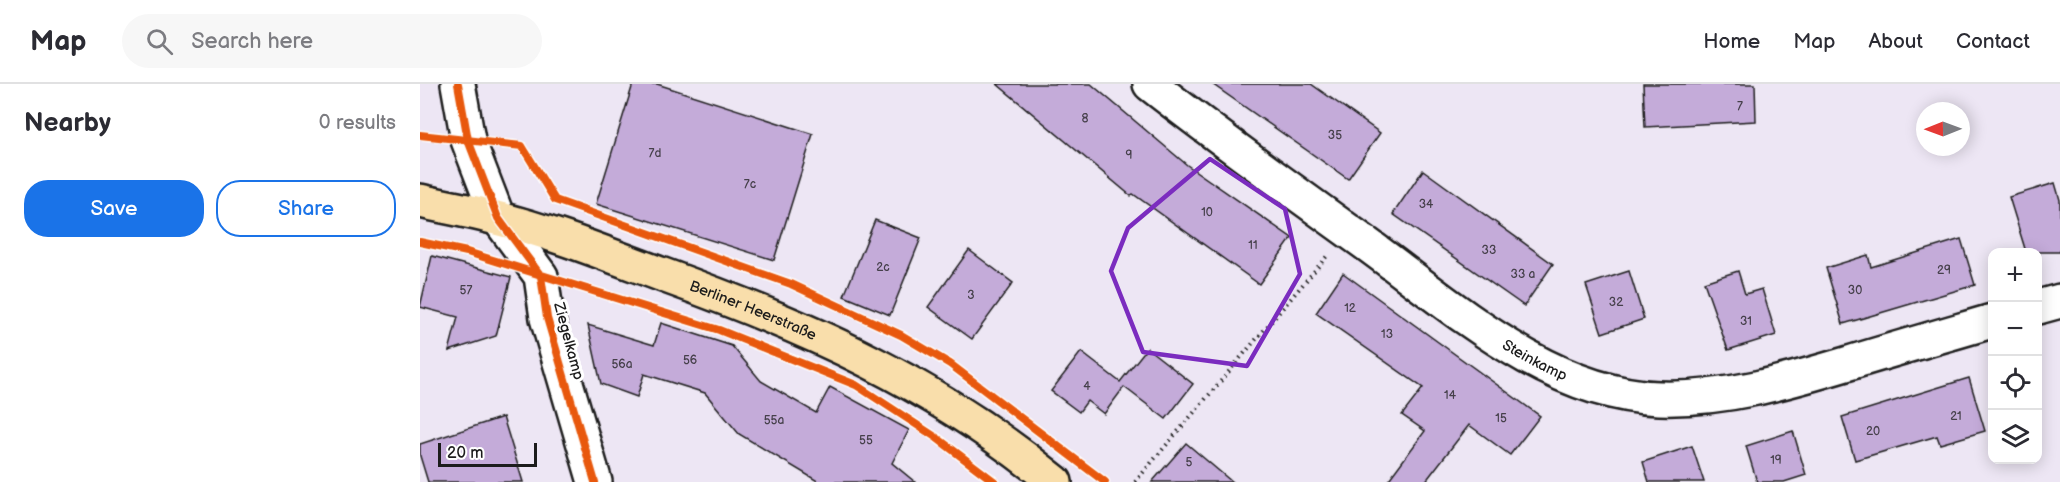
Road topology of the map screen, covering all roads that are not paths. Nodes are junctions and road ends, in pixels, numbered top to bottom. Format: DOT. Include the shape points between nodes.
graph roads {
  1 [pos="458,84"];
  2 [pos="1150,84"];
  3 [pos="420,201"];
  4 [pos="498,218"];
  5 [pos="2060,301"];
  6 [pos="2042,306"];
  7 [pos="1988,322"];
  8 [pos="595,482"];
  9 [pos="1055,482"];
  1 -- 4 [label="street, Ziegelkamp" via="468,140"];
  2 -- 7 [label="street, Steinkamp" via="1507,345 1604,391 1659,398 1716,396 1782,383"];
  3 -- 4 [label="main road, Berliner Heerstraße"];
  4 -- 8 [label="street, Ziegelkamp" via="541,276 547,318"];
  4 -- 9 [label="main road, Berliner Heerstraße" via="759,309 844,347 929,392"];
  5 -- 6 [label="street"];
}
